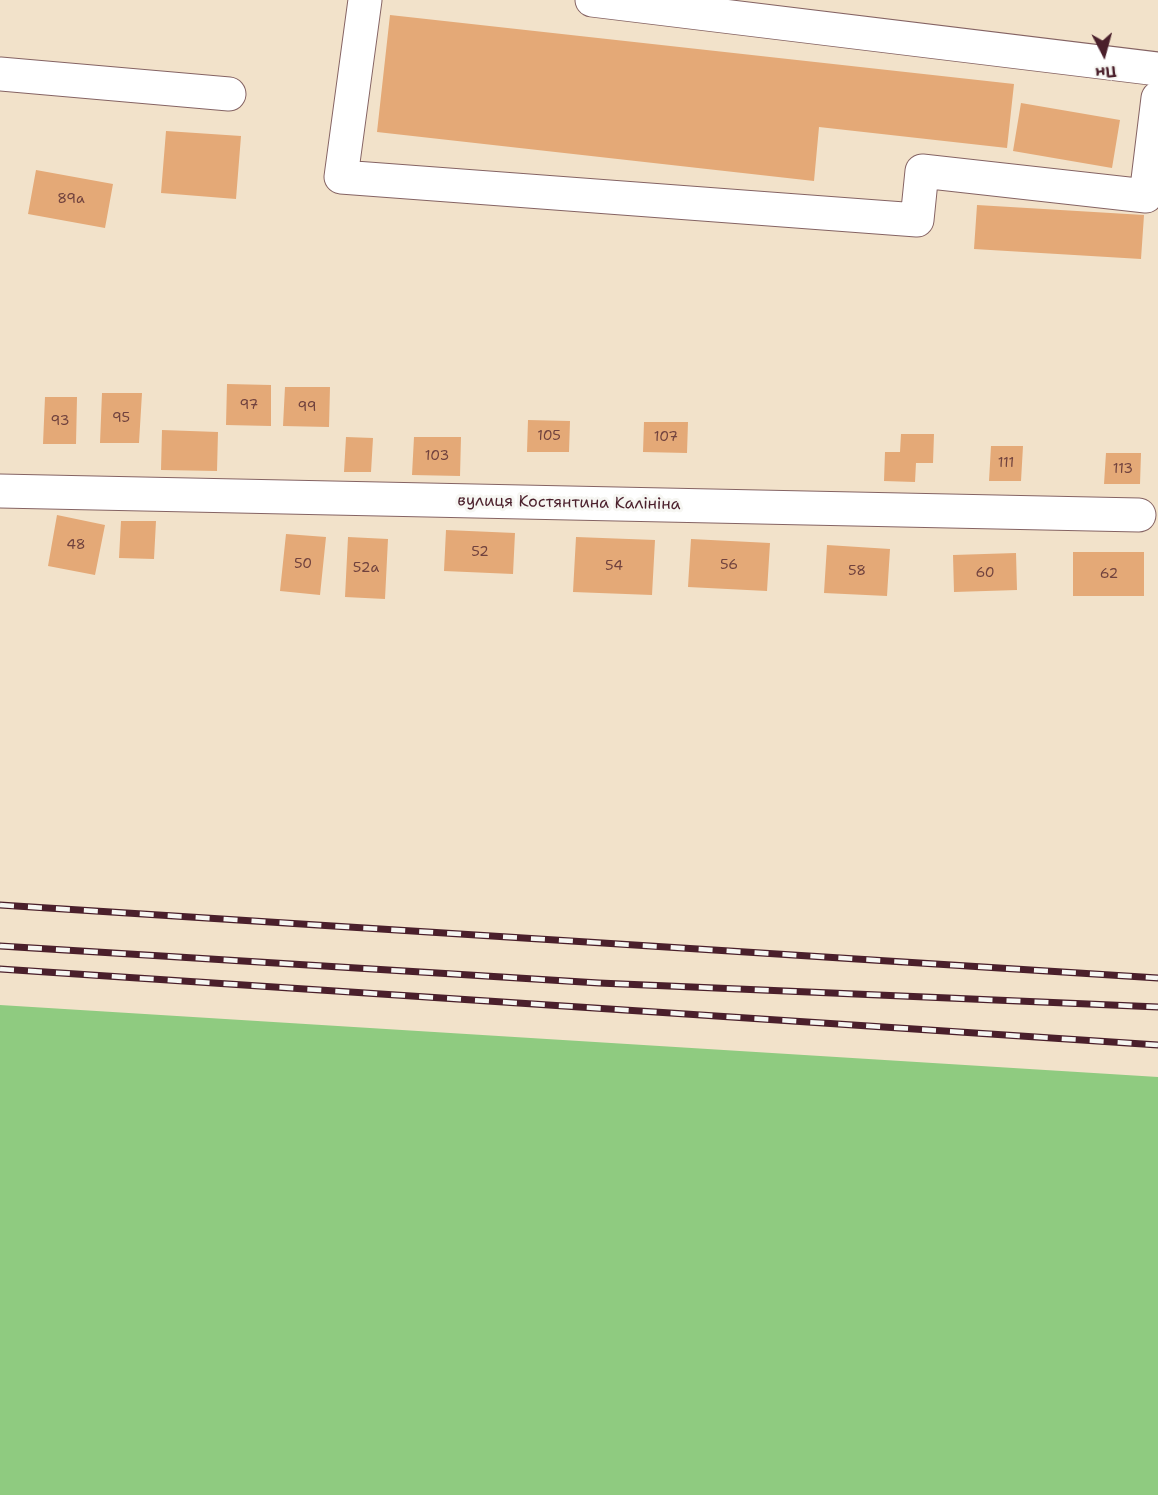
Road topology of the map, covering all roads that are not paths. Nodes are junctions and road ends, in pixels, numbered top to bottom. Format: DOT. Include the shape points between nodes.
graph roads {
  1 [pos="365,0"];
  2 [pos="592,0"];
  3 [pos="1158,69"];
  4 [pos="0,74"];
  5 [pos="229,94"];
  6 [pos="1158,98"];
  7 [pos="0,491"];
  8 [pos="1139,515"];
  1 -- 6 [label="street" via="341,177 918,220 922,171 1146,196"];
  2 -- 3 [label="street"];
  4 -- 5 [label="street"];
  7 -- 8 [label="street, вулиця Костянтина Калініна"];
}
